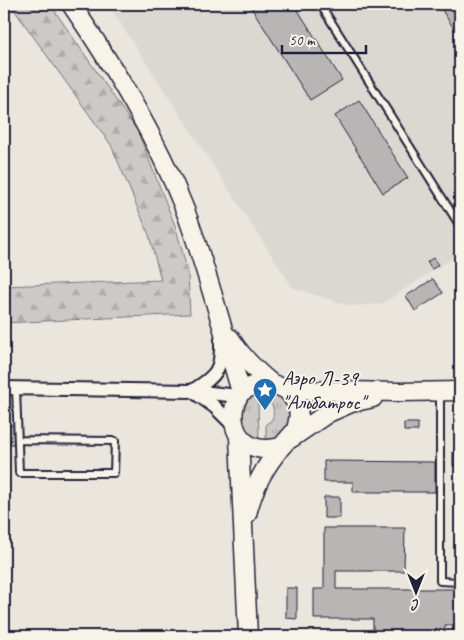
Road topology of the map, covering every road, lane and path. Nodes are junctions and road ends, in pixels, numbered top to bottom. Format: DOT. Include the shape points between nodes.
graph roads {
  1 [pos="71,4"];
  2 [pos="320,4"];
  3 [pos="460,226"];
  4 [pos="221,325"];
  5 [pos="279,386"];
  6 [pos="10,388"];
  7 [pos="192,390"];
  8 [pos="460,391"];
  9 [pos="400,392"];
  10 [pos="440,392"];
  11 [pos="239,394"];
  12 [pos="237,431"];
  13 [pos="19,440"];
  14 [pos="285,444"];
  15 [pos="243,529"];
  16 [pos="460,582"];
  17 [pos="460,628"];
  18 [pos="248,636"];
  19 [pos="457,636"];
  1 -- 4 [label="main road" via="110,62 161,155 203,261"];
  2 -- 3 [label="lane"];
  4 -- 5 [label="main road" via="237,350 258,373"];
  4 -- 7 [label="street" via="221,359 216,373"];
  4 -- 11 [label="main road"];
  5 -- 9 [label="main road"];
  5 -- 11 [label="main road" via="254,386"];
  5 -- 14 [label="main road" via="297,404 299,416 296,430"];
  6 -- 7 [label="street"];
  6 -- 13 [label="lane"];
  7 -- 11 [label="street"];
  7 -- 12 [label="street" via="215,407"];
  8 -- 10 [label="main road"];
  9 -- 10 [label="main road"];
  9 -- 14 [label="main road" via="328,413"];
  10 -- 16 [label="lane" via="440,581"];
  11 -- 12 [label="main road" via="232,411"];
  12 -- 14 [label="main road" via="252,446 259,448 270,449"];
  12 -- 15 [label="main road"];
  13 -- 13 [label="lane" via="19,473 114,473 115,441"];
  14 -- 15 [label="main road" via="258,479"];
  15 -- 18 [label="main road"];
  17 -- 19 [label="lane" via="457,628"];
}
